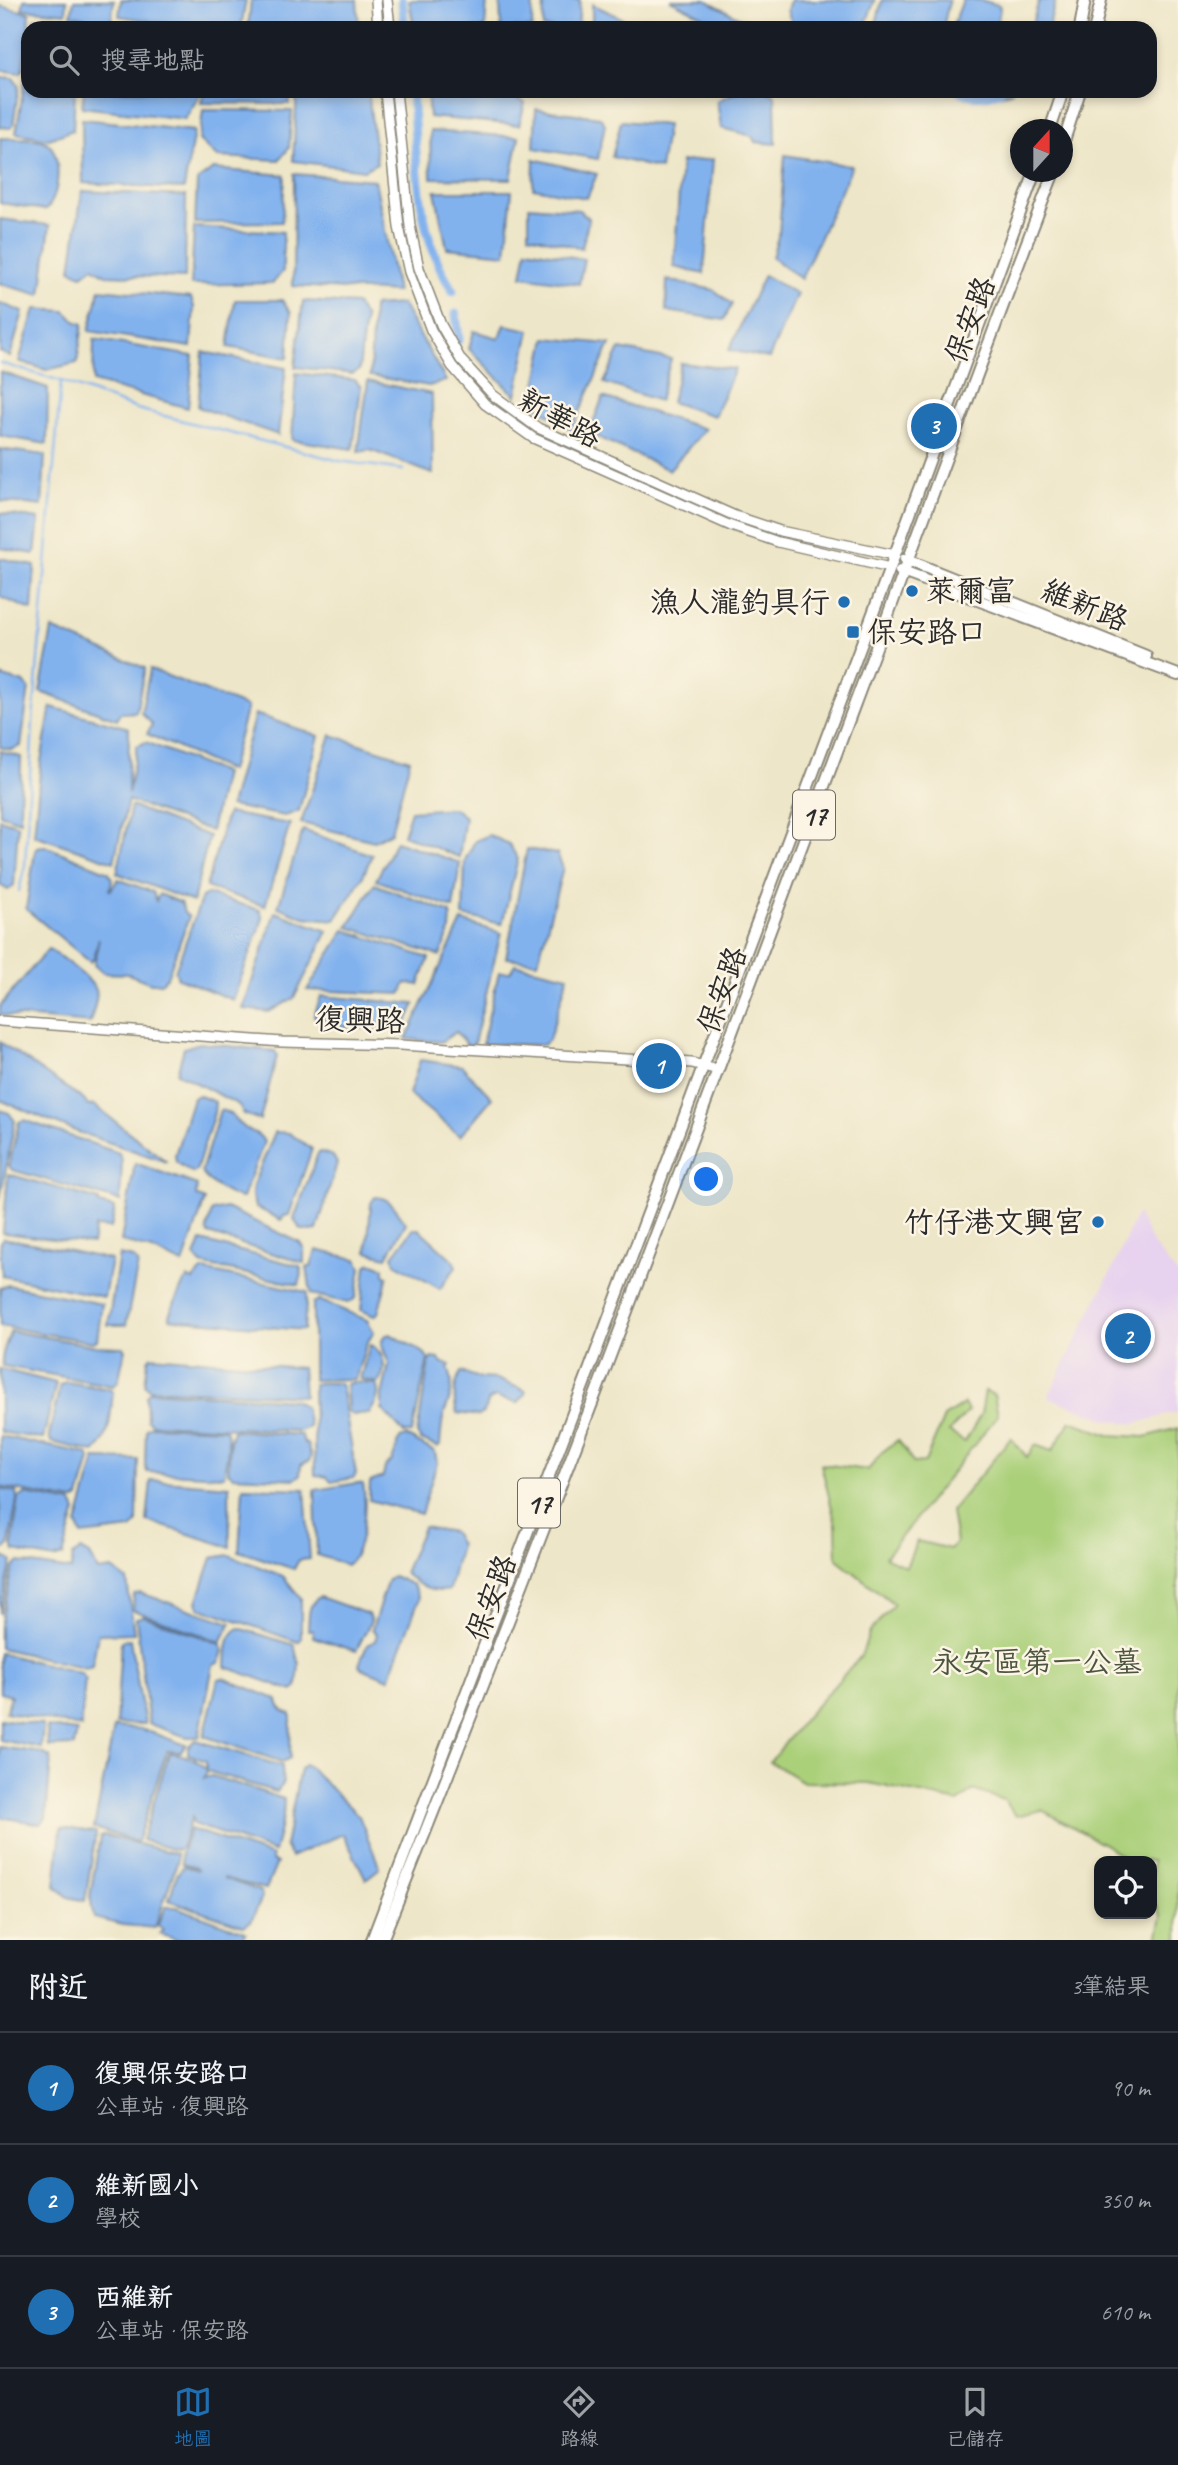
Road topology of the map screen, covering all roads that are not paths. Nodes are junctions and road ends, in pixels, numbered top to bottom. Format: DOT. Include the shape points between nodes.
graph roads {
  1 [pos="376,0"];
  2 [pos="387,0"];
  3 [pos="1085,0"];
  4 [pos="1101,0"];
  5 [pos="378,21"];
  6 [pos="389,21"];
  7 [pos="1081,21"];
  8 [pos="1097,21"];
  9 [pos="386,98"];
  10 [pos="397,98"];
  11 [pos="1061,98"];
  12 [pos="1078,98"];
  13 [pos="1054,119"];
  14 [pos="1071,119"];
  15 [pos="1031,182"];
  16 [pos="1050,182"];
  17 [pos="895,555"];
  18 [pos="909,560"];
  19 [pos="890,568"];
  20 [pos="904,572"];
  21 [pos="1178,669"];
  22 [pos="1178,675"];
  23 [pos="0,1021"];
  24 [pos="702,1065"];
  25 [pos="718,1070"];
  26 [pos="372,1940"];
  27 [pos="382,1940"];
  1 -- 5 [label="street"];
  2 -- 6 [label="street"];
  3 -- 7 [label="main road"];
  4 -- 8 [label="main road"];
  9 -- 19 [label="street, 新華路" via="399,227 409,272 452,366 485,404 533,438 731,526"];
  10 -- 17 [label="street, 新華路" via="419,268 441,325 461,360 493,395 538,428 735,516 780,531"];
  11 -- 13 [label="main road"];
  12 -- 14 [label="main road"];
  15 -- 17 [label="main road, 保安路 / 17"];
  16 -- 18 [label="main road, 保安路 / 17"];
  17 -- 18 [label="main road, 維新路"];
  17 -- 19 [label="main road, 保安路 / 17"];
  18 -- 20 [label="main road, 保安路 / 17"];
  18 -- 21 [label="main road, 維新路"];
  19 -- 20 [label="main road, 維新路"];
  19 -- 24 [label="main road, 保安路 / 17"];
  20 -- 22 [label="main road, 維新路"];
  20 -- 25 [label="main road, 保安路 / 17"];
  23 -- 24 [label="street, 復興路"];
  24 -- 25 [label="street, 復興路"];
  24 -- 26 [label="main road, 保安路 / 17"];
  25 -- 27 [label="main road, 保安路 / 17"];
}
